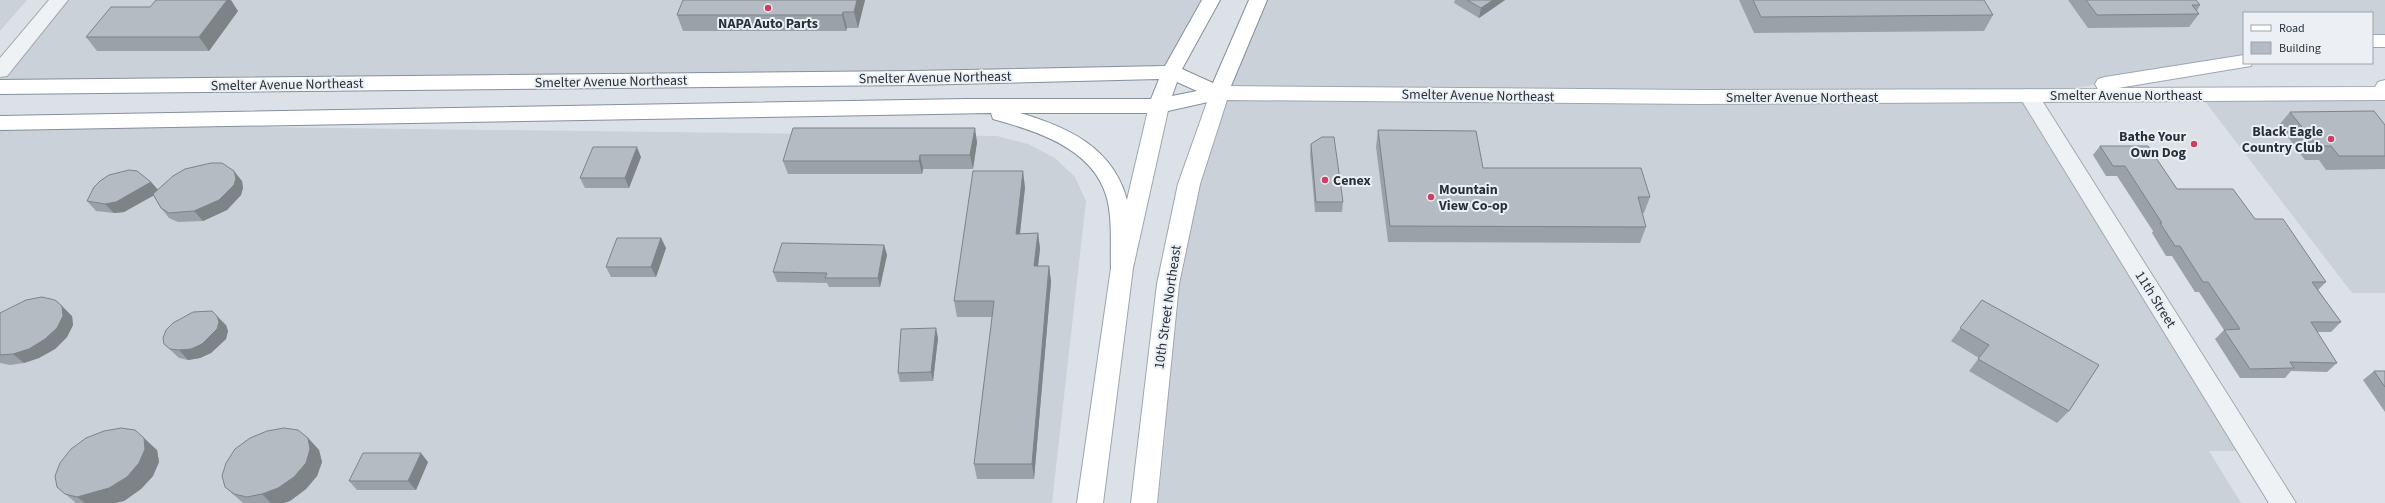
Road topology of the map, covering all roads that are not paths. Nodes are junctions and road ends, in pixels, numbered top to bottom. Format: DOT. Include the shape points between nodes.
graph roads {
  1 [pos="59,0"];
  2 [pos="1212,0"];
  3 [pos="1258,0"];
  4 [pos="2373,41"];
  5 [pos="2385,41"];
  6 [pos="2243,61"];
  7 [pos="0,71"];
  8 [pos="1171,72"];
  9 [pos="0,87"];
  10 [pos="1219,93"];
  11 [pos="2384,93"];
  12 [pos="2029,96"];
  13 [pos="968,106"];
  14 [pos="1160,106"];
  15 [pos="0,123"];
  16 [pos="1122,268"];
  17 [pos="1090,503"];
  18 [pos="1144,503"];
  19 [pos="2282,503"];
  1 -- 7 [label="street"];
  2 -- 8 [label="main road"];
  3 -- 10 [label="main road, 10th Street Northeast"];
  4 -- 5 [label="main road"];
  6 -- 12 [label="main road"];
  8 -- 9 [label="main road, Smelter Avenue Northeast" via="921,78"];
  8 -- 10 [label="main road, Smelter Avenue Northeast"];
  8 -- 14 [label="main road"];
  10 -- 12 [label="main road, Smelter Avenue Northeast" via="1700,98"];
  10 -- 14 [label="main road, Smelter Avenue Northeast"];
  10 -- 18 [label="main road, 10th Street Northeast" via="1188,184 1168,284"];
  11 -- 12 [label="main road, Smelter Avenue Northeast"];
  12 -- 19 [label="street, 11th Street"];
  13 -- 14 [label="main road, Smelter Avenue Northeast"];
  13 -- 15 [label="main road, Smelter Avenue Northeast"];
  13 -- 16 [label="main road" via="1054,131 1092,157 1105,172 1116,193 1120,214"];
  14 -- 16 [label="main road"];
  16 -- 17 [label="main road"];
}
